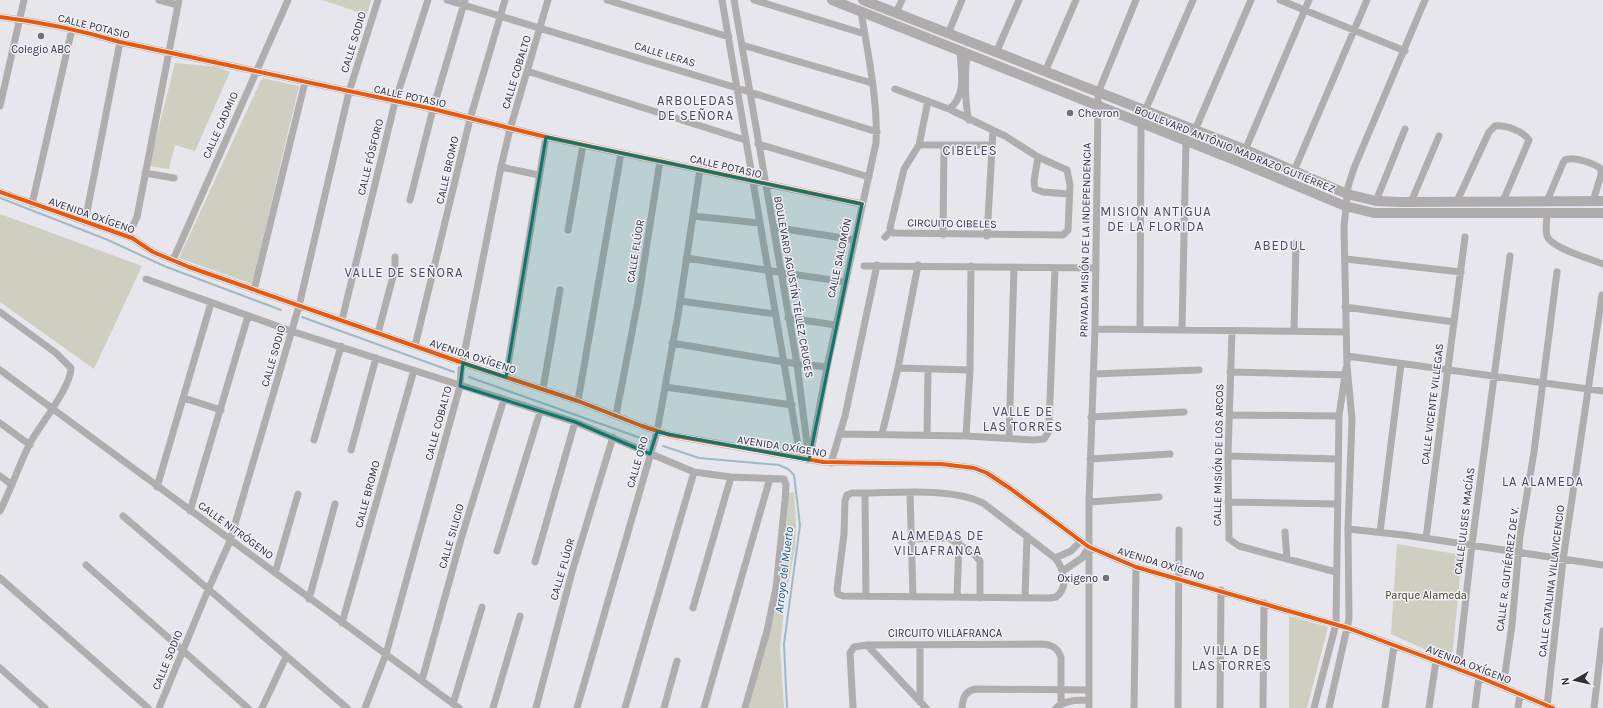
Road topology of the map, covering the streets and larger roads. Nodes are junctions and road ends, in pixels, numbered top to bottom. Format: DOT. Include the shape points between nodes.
graph roads {
  1 [pos="24,0"];
  2 [pos="159,0"];
  3 [pos="288,0"];
  4 [pos="378,0"];
  5 [pos="428,0"];
  6 [pos="447,0"];
  7 [pos="505,0"];
  8 [pos="548,0"];
  9 [pos="607,0"];
  10 [pos="722,0"];
  11 [pos="734,0"];
  12 [pos="754,0"];
  13 [pos="832,0"];
  14 [pos="863,0"];
  15 [pos="902,0"];
  16 [pos="962,0"];
  17 [pos="1019,0"];
  18 [pos="1076,0"];
  19 [pos="1136,0"];
  20 [pos="1193,0"];
  21 [pos="1251,0"];
  22 [pos="1280,0"];
  23 [pos="1309,0"];
  24 [pos="1367,0"];
  25 [pos="1425,0"];
  26 [pos="464,2"];
  27 [pos="845,2"];
  28 [pos="179,3"];
  29 [pos="1305,10"];
  30 [pos="861,12"];
  31 [pos="896,13"];
  32 [pos="500,16"];
  33 [pos="0,17"];
  34 [pos="21,19"];
  35 [pos="540,28"];
  36 [pos="72,29"];
  37 [pos="1355,31"];
  38 [pos="865,34"];
  39 [pos="948,34"];
  40 [pos="729,37"];
  41 [pos="120,42"];
  42 [pos="742,45"];
  43 [pos="1405,51"];
  44 [pos="169,53"];
  45 [pos="964,53"];
  46 [pos="996,53"];
  47 [pos="256,71"];
  48 [pos="527,71"];
  49 [pos="1045,72"];
  50 [pos="4,74"];
  51 [pos="305,82"];
  52 [pos="872,83"];
  53 [pos="737,88"];
  54 [pos="895,90"];
  55 [pos="349,92"];
  56 [pos="750,93"];
  57 [pos="1098,93"];
  58 [pos="928,101"];
  59 [pos="395,102"];
  60 [pos="0,106"];
  61 [pos="1098,106"];
  62 [pos="949,109"];
  63 [pos="433,110"];
  64 [pos="1145,111"];
  65 [pos="470,119"];
  66 [pos="969,120"];
  67 [pos="1141,123"];
  68 [pos="510,129"];
  69 [pos="1405,129"];
  70 [pos="1195,130"];
  71 [pos="993,131"];
  72 [pos="876,132"];
  73 [pos="1439,136"];
  74 [pos="546,137"];
  75 [pos="745,140"];
  76 [pos="1186,141"];
  77 [pos="758,144"];
  78 [pos="583,145"];
  79 [pos="919,145"];
  80 [pos="944,145"];
  81 [pos="992,145"];
  82 [pos="1246,150"];
  83 [pos="621,153"];
  84 [pos="1038,156"];
  85 [pos="660,160"];
  86 [pos="1240,162"];
  87 [pos="501,167"];
  88 [pos="700,169"];
  89 [pos="1294,171"];
  90 [pos="145,173"];
  91 [pos="539,175"];
  92 [pos="869,177"];
  93 [pos="174,178"];
  94 [pos="752,181"];
  95 [pos="765,184"];
  96 [pos="0,192"];
  97 [pos="1069,194"];
  98 [pos="1347,194"];
  99 [pos="410,200"];
  100 [pos="1376,201"];
  101 [pos="1457,201"];
  102 [pos="1503,201"];
  103 [pos="1547,201"];
  104 [pos="1598,201"];
  105 [pos="1411,202"];
  106 [pos="32,204"];
  107 [pos="862,204"];
  108 [pos="1345,206"];
  109 [pos="1603,213"];
  110 [pos="1547,214"];
  111 [pos="693,216"];
  112 [pos="85,222"];
  113 [pos="759,223"];
  114 [pos="773,227"];
  115 [pos="568,230"];
  116 [pos="891,231"];
  117 [pos="124,235"];
  118 [pos="943,235"];
  119 [pos="987,236"];
  120 [pos="885,237"];
  121 [pos="1465,237"];
  122 [pos="855,240"];
  123 [pos="1296,243"];
  124 [pos="1510,256"];
  125 [pos="395,257"];
  126 [pos="686,258"];
  127 [pos="1346,259"];
  128 [pos="173,260"];
  129 [pos="1603,264"];
  130 [pos="877,265"];
  131 [pos="918,265"];
  132 [pos="864,266"];
  133 [pos="971,266"];
  134 [pos="1014,267"];
  135 [pos="1096,268"];
  136 [pos="1055,269"];
  137 [pos="768,271"];
  138 [pos="1461,272"];
  139 [pos="1557,272"];
  140 [pos="780,273"];
  141 [pos="146,279"];
  142 [pos="845,282"];
  143 [pos="254,290"];
  144 [pos="560,290"];
  145 [pos="1602,295"];
  146 [pos="680,301"];
  147 [pos="210,303"];
  148 [pos="299,306"];
  149 [pos="1345,307"];
  150 [pos="0,312"];
  151 [pos="775,314"];
  152 [pos="248,316"];
  153 [pos="788,318"];
  154 [pos="342,320"];
  155 [pos="1454,322"];
  156 [pos="836,325"];
  157 [pos="1095,329"];
  158 [pos="1140,329"];
  159 [pos="1182,330"];
  160 [pos="292,331"];
  161 [pos="1232,331"];
  162 [pos="1294,331"];
  163 [pos="1346,332"];
  164 [pos="378,333"];
  165 [pos="672,343"];
  166 [pos="341,346"];
  167 [pos="416,346"];
  168 [pos="1347,356"];
  169 [pos="376,358"];
  170 [pos="784,362"];
  171 [pos="463,363"];
  172 [pos="797,364"];
  173 [pos="1401,364"];
  174 [pos="827,367"];
  175 [pos="898,368"];
  176 [pos="0,370"];
  177 [pos="414,370"];
  178 [pos="928,370"];
  179 [pos="970,370"];
  180 [pos="1199,370"];
  181 [pos="1447,370"];
  182 [pos="1230,372"];
  183 [pos="1093,374"];
  184 [pos="1346,375"];
  185 [pos="1495,376"];
  186 [pos="506,377"];
  187 [pos="1543,382"];
  188 [pos="460,386"];
  189 [pos="665,387"];
  190 [pos="1588,388"];
  191 [pos="543,389"];
  192 [pos="1603,391"];
  193 [pos="184,398"];
  194 [pos="504,399"];
  195 [pos="578,401"];
  196 [pos="792,405"];
  197 [pos="53,408"];
  198 [pos="221,410"];
  199 [pos="540,412"];
  200 [pos="1184,412"];
  201 [pos="616,415"];
  202 [pos="1229,415"];
  203 [pos="1339,416"];
  204 [pos="1091,417"];
  205 [pos="575,422"];
  206 [pos="0,423"];
  207 [pos="657,432"];
  208 [pos="841,434"];
  209 [pos="882,434"];
  210 [pos="927,435"];
  211 [pos="966,436"];
  212 [pos="613,437"];
  213 [pos="1009,438"];
  214 [pos="314,440"];
  215 [pos="30,445"];
  216 [pos="351,450"];
  217 [pos="650,454"];
  218 [pos="1170,454"];
  219 [pos="1228,456"];
  220 [pos="800,457"];
  221 [pos="1090,459"];
  222 [pos="1338,459"];
  223 [pos="809,460"];
  224 [pos="832,463"];
  225 [pos="694,472"];
  226 [pos="0,476"];
  227 [pos="731,477"];
  228 [pos="770,478"];
  229 [pos="12,485"];
  230 [pos="157,487"];
  231 [pos="865,493"];
  232 [pos="910,493"];
  233 [pos="298,494"];
  234 [pos="1160,497"];
  235 [pos="1089,502"];
  236 [pos="1228,502"];
  237 [pos="335,504"];
  238 [pos="1337,504"];
  239 [pos="0,511"];
  240 [pos="190,511"];
  241 [pos="123,516"];
  242 [pos="1348,529"];
  243 [pos="1179,530"];
  244 [pos="1285,532"];
  245 [pos="1380,532"];
  246 [pos="1027,536"];
  247 [pos="1426,538"];
  248 [pos="912,539"];
  249 [pos="230,541"];
  250 [pos="1081,541"];
  251 [pos="959,543"];
  252 [pos="1472,544"];
  253 [pos="1089,547"];
  254 [pos="497,551"];
  255 [pos="1518,551"];
  256 [pos="1055,558"];
  257 [pos="1287,559"];
  258 [pos="1563,560"];
  259 [pos="535,562"];
  260 [pos="86,565"];
  261 [pos="1603,565"];
  262 [pos="1136,567"];
  263 [pos="1063,571"];
  264 [pos="274,572"];
  265 [pos="1336,572"];
  266 [pos="0,578"];
  267 [pos="1180,579"];
  268 [pos="208,590"];
  269 [pos="1220,590"];
  270 [pos="866,596"];
  271 [pos="913,597"];
  272 [pos="958,597"];
  273 [pos="980,598"];
  274 [pos="1025,598"];
  275 [pos="309,599"];
  276 [pos="1264,603"];
  277 [pos="482,607"];
  278 [pos="693,608"];
  279 [pos="520,616"];
  280 [pos="342,623"];
  281 [pos="1336,624"];
  282 [pos="1348,628"];
  283 [pos="1603,631"];
  284 [pos="867,645"];
  285 [pos="920,645"];
  286 [pos="1394,646"];
  287 [pos="182,650"];
  288 [pos="386,654"];
  289 [pos="286,657"];
  290 [pos="678,661"];
  291 [pos="1436,661"];
  292 [pos="0,668"];
  293 [pos="1458,669"];
  294 [pos="1479,677"];
  295 [pos="422,680"];
  296 [pos="1503,687"];
  297 [pos="1061,690"];
  298 [pos="1089,690"];
  299 [pos="1520,694"];
  300 [pos="920,702"];
  301 [pos="1089,704"];
  302 [pos="852,705"];
  303 [pos="456,706"];
  304 [pos="1059,706"];
  305 [pos="1550,707"];
  306 [pos="45,708"];
  307 [pos="148,708"];
  308 [pos="159,708"];
  309 [pos="248,708"];
  310 [pos="262,708"];
  311 [pos="347,708"];
  312 [pos="365,708"];
  313 [pos="493,708"];
  314 [pos="536,708"];
  315 [pos="577,708"];
  316 [pos="625,708"];
  317 [pos="664,708"];
  318 [pos="704,708"];
  319 [pos="745,708"];
  320 [pos="858,708"];
  321 [pos="926,708"];
  322 [pos="962,708"];
  323 [pos="1134,708"];
  324 [pos="1178,708"];
  325 [pos="1220,708"];
  326 [pos="1263,708"];
  327 [pos="1314,708"];
  328 [pos="1329,708"];
  329 [pos="1385,708"];
  330 [pos="1429,708"];
  331 [pos="1475,708"];
  332 [pos="1518,708"];
  333 [pos="1594,708"];
  1 -- 34 [label="street"];
  2 -- 28 [label="street"];
  3 -- 47 [label="street, CALLE CADMIO"];
  4 -- 55 [label="street, CALLE SODIO"];
  5 -- 59 [label="street, CALLE FÓSFORO"];
  6 -- 26 [label="street, CALLE LERAS"];
  7 -- 32 [label="street, CALLE BROMO"];
  8 -- 35 [label="street, CALLE COBALTO"];
  9 -- 40 [label="street"];
  10 -- 40 [label="street, BOULEVARD AGUSTÍN TÉLLEZ CRUCES"];
  11 -- 42 [label="street, BOULEVARD AGUSTÍN TÉLLEZ CRUCES"];
  12 -- 38 [label="street"];
  13 -- 27 [label="street, BOULEVARD ANTÔNIO MADRAZO GUTIÉRREZ"];
  14 -- 31 [label="street, BOULEVARD ANTÔNIO MADRAZO GUTIÉRREZ"];
  15 -- 31 [label="street"];
  16 -- 39 [label="street"];
  17 -- 46 [label="street"];
  18 -- 49 [label="street"];
  19 -- 57 [label="street"];
  20 -- 64 [label="street"];
  21 -- 70 [label="street"];
  22 -- 29 [label="street"];
  23 -- 29 [label="street"];
  24 -- 37 [label="street"];
  25 -- 43 [label="street"];
  26 -- 32 [label="street, CALLE LERAS"];
  26 -- 63 [label="street"];
  27 -- 30 [label="street, BOULEVARD ANTÔNIO MADRAZO GUTIÉRREZ"];
  28 -- 44 [label="street"];
  29 -- 37 [label="street"];
  29 -- 82 [label="street"];
  30 -- 38 [label="street, CALLE SALOMÓN"];
  30 -- 45 [label="street, BOULEVARD ANTÔNIO MADRAZO GUTIÉRREZ"];
  31 -- 39 [label="street, BOULEVARD ANTÔNIO MADRAZO GUTIÉRREZ"];
  32 -- 35 [label="street, CALLE LERAS"];
  32 -- 65 [label="street, CALLE BROMO"];
  33 -- 34 [label="street, CALLE POTASIO"];
  34 -- 36 [label="street, CALLE POTASIO"];
  34 -- 50 [label="street"];
  35 -- 48 [label="street, CALLE COBALTO"];
  35 -- 53 [label="street, CALLE LERAS"];
  36 -- 41 [label="street, CALLE POTASIO"];
  36 -- 106 [label="street"];
  37 -- 43 [label="street"];
  37 -- 89 [label="street"];
  38 -- 52 [label="street, CALLE SALOMÓN"];
  39 -- 46 [label="street, BOULEVARD ANTÔNIO MADRAZO GUTIÉRREZ"];
  40 -- 53 [label="street, BOULEVARD AGUSTÍN TÉLLEZ CRUCES"];
  41 -- 44 [label="street, CALLE POTASIO"];
  41 -- 112 [label="street"];
  42 -- 52 [label="street"];
  42 -- 56 [label="street, BOULEVARD AGUSTÍN TÉLLEZ CRUCES"];
  43 -- 98 [label="street" via="1354,168"];
  44 -- 47 [label="street, CALLE POTASIO"];
  44 -- 90 [label="street"];
  45 -- 61 [label="street, BOULEVARD ANTÔNIO MADRAZO GUTIÉRREZ"];
  45 -- 62 [label="street" via="960,92 955,104"];
  45 -- 66 [label="street"];
  46 -- 49 [label="street, BOULEVARD ANTÔNIO MADRAZO GUTIÉRREZ"];
  47 -- 51 [label="street, CALLE POTASIO"];
  47 -- 128 [label="street, CALLE CADMIO"];
  48 -- 68 [label="street, CALLE COBALTO"];
  48 -- 75 [label="street"];
  49 -- 57 [label="street, BOULEVARD ANTÔNIO MADRAZO GUTIÉRREZ"];
  50 -- 60 [label="street"];
  51 -- 55 [label="street, CALLE POTASIO"];
  51 -- 143 [label="street"];
  52 -- 72 [label="street, CALLE SALOMÓN"];
  53 -- 56 [label="street, CALLE LERAS"];
  53 -- 75 [label="street, BOULEVARD AGUSTÍN TÉLLEZ CRUCES"];
  54 -- 58 [label="street, CIRCUITO CIBELES"];
  55 -- 59 [label="street, CALLE POTASIO"];
  55 -- 148 [label="street, CALLE SODIO"];
  56 -- 72 [label="street, CALLE LERAS"];
  56 -- 77 [label="street, BOULEVARD AGUSTÍN TÉLLEZ CRUCES"];
  57 -- 61 [label="street, PRIVADA MISIÓN DE LA INDEPENDENCIA"];
  57 -- 64 [label="street, BOULEVARD ANTÔNIO MADRAZO GUTIÉRREZ"];
  58 -- 62 [label="street, CIRCUITO CIBELES"];
  58 -- 79 [label="street, CIRCUITO CIBELES"];
  59 -- 63 [label="street, CALLE POTASIO"];
  59 -- 154 [label="street, CALLE FÓSFORO"];
  61 -- 67 [label="street, BOULEVARD ANTÔNIO MADRAZO GUTIÉRREZ"];
  61 -- 135 [label="street, PRIVADA MISIÓN DE LA INDEPENDENCIA"];
  62 -- 66 [label="street, CIRCUITO CIBELES"];
  63 -- 65 [label="street, CALLE POTASIO"];
  63 -- 99 [label="street"];
  64 -- 70 [label="street, BOULEVARD ANTÔNIO MADRAZO GUTIÉRREZ"];
  65 -- 68 [label="street, CALLE POTASIO"];
  65 -- 167 [label="street, CALLE BROMO"];
  66 -- 71 [label="street, CIRCUITO CIBELES"];
  67 -- 76 [label="street, BOULEVARD ANTÔNIO MADRAZO GUTIÉRREZ"];
  67 -- 158 [label="street"];
  68 -- 74 [label="street, CALLE POTASIO"];
  68 -- 87 [label="street, CALLE COBALTO"];
  69 -- 100 [label="street"];
  70 -- 82 [label="street, BOULEVARD ANTÔNIO MADRAZO GUTIÉRREZ"];
  71 -- 81 [label="street"];
  71 -- 84 [label="street, CIRCUITO CIBELES"];
  72 -- 92 [label="street, CALLE SALOMÓN"];
  73 -- 105 [label="street"];
  74 -- 78 [label="street, CALLE POTASIO"];
  74 -- 91 [label="street"];
  75 -- 94 [label="street, BOULEVARD AGUSTÍN TÉLLEZ CRUCES"];
  76 -- 86 [label="street, BOULEVARD ANTÔNIO MADRAZO GUTIÉRREZ"];
  76 -- 159 [label="street"];
  77 -- 92 [label="street"];
  77 -- 95 [label="street, BOULEVARD AGUSTÍN TÉLLEZ CRUCES"];
  78 -- 83 [label="street, CALLE POTASIO"];
  78 -- 115 [label="street"];
  79 -- 80 [label="street"];
  79 -- 116 [label="street, CIRCUITO CIBELES" via="904,169"];
  80 -- 81 [label="street"];
  80 -- 118 [label="street"];
  81 -- 119 [label="street"];
  82 -- 86 [label="street"];
  82 -- 89 [label="street, BOULEVARD ANTÔNIO MADRAZO GUTIÉRREZ"];
  83 -- 85 [label="street, CALLE POTASIO"];
  83 -- 195 [label="street"];
  84 -- 97 [label="street, CIRCUITO CIBELES" via="1067,170 1070,179"];
  84 -- 97 [label="street" via="1035,189"];
  85 -- 88 [label="street, CALLE POTASIO"];
  85 -- 201 [label="street, CALLE FLÚOR" via="638,301"];
  86 -- 108 [label="street, BOULEVARD ANTÔNIO MADRAZO GUTIÉRREZ"];
  87 -- 91 [label="street"];
  87 -- 171 [label="street, CALLE COBALTO"];
  88 -- 94 [label="street, CALLE POTASIO"];
  88 -- 111 [label="street, CALLE ORO"];
  89 -- 98 [label="street, BOULEVARD ANTÔNIO MADRAZO GUTIÉRREZ"];
  90 -- 93 [label="street"];
  90 -- 117 [label="street" via="135,223"];
  91 -- 186 [label="street"];
  92 -- 107 [label="street, CALLE SALOMÓN"];
  94 -- 95 [label="street, CALLE POTASIO"];
  94 -- 113 [label="street, BOULEVARD AGUSTÍN TÉLLEZ CRUCES"];
  95 -- 107 [label="street, CALLE POTASIO"];
  95 -- 114 [label="street, BOULEVARD AGUSTÍN TÉLLEZ CRUCES"];
  96 -- 106 [label="street, AVENIDA OXÍGENO"];
  97 -- 119 [label="street, CIRCUITO CIBELES" via="1067,233"];
  98 -- 100 [label="street, BOULEVARD ANTÔNIO MADRAZO GUTIÉRREZ"];
  98 -- 108 [label="street"];
  100 -- 105 [label="street, BOULEVARD ANTÔNIO MADRAZO GUTIÉRREZ"];
  101 -- 102 [label="street, BOULEVARD ANTÔNIO MADRAZO GUTIÉRREZ"];
  101 -- 102 [label="street" via="1490,132 1499,125 1519,132 1528,140"];
  101 -- 105 [label="street, BOULEVARD ANTÔNIO MADRAZO GUTIÉRREZ"];
  102 -- 103 [label="street, BOULEVARD ANTÔNIO MADRAZO GUTIÉRREZ"];
  103 -- 104 [label="street, BOULEVARD ANTÔNIO MADRAZO GUTIÉRREZ"];
  103 -- 104 [label="street" via="1563,163 1571,158 1601,169"];
  106 -- 112 [label="street, AVENIDA OXÍGENO"];
  107 -- 122 [label="street, CALLE SALOMÓN"];
  108 -- 110 [label="street, BOULEVARD ANTÔNIO MADRAZO GUTIÉRREZ" via="1389,213"];
  108 -- 127 [label="street"];
  109 -- 110 [label="street, BOULEVARD ANTÔNIO MADRAZO GUTIÉRREZ"];
  110 -- 129 [label="street" via="1550,241"];
  111 -- 113 [label="street"];
  111 -- 126 [label="street, CALLE ORO"];
  112 -- 117 [label="street, AVENIDA OXÍGENO"];
  113 -- 137 [label="street, BOULEVARD AGUSTÍN TÉLLEZ CRUCES"];
  114 -- 122 [label="street"];
  114 -- 140 [label="street, BOULEVARD AGUSTÍN TÉLLEZ CRUCES"];
  116 -- 118 [label="street, CIRCUITO CIBELES"];
  116 -- 120 [label="street"];
  117 -- 128 [label="street, AVENIDA OXÍGENO"];
  118 -- 119 [label="street, CIRCUITO CIBELES"];
  121 -- 138 [label="street, CALLE VICENTE VILLEGAS"];
  122 -- 142 [label="street, CALLE SALOMÓN"];
  123 -- 162 [label="street"];
  124 -- 185 [label="street, CALLE ULISES MACÍAS"];
  125 -- 164 [label="street" via="395,269"];
  126 -- 137 [label="street"];
  126 -- 146 [label="street, CALLE ORO"];
  127 -- 138 [label="street"];
  127 -- 149 [label="street"];
  128 -- 143 [label="street, AVENIDA OXÍGENO"];
  130 -- 131 [label="street"];
  130 -- 132 [label="street"];
  130 -- 208 [label="street"];
  131 -- 133 [label="street"];
  131 -- 175 [label="street"];
  133 -- 134 [label="street"];
  133 -- 179 [label="street"];
  134 -- 136 [label="street"];
  134 -- 213 [label="street"];
  135 -- 136 [label="street"];
  135 -- 157 [label="street, PRIVADA MISIÓN DE LA INDEPENDENCIA"];
  136 -- 213 [label="street" via="1048,432 1044,439 1040,440"];
  137 -- 140 [label="street"];
  137 -- 151 [label="street, BOULEVARD AGUSTÍN TÉLLEZ CRUCES"];
  138 -- 155 [label="street, CALLE VICENTE VILLEGAS"];
  139 -- 187 [label="street, CALLE R. GUTIÉRREZ DE V."];
  140 -- 142 [label="street"];
  140 -- 153 [label="street, BOULEVARD AGUSTÍN TÉLLEZ CRUCES"];
  141 -- 147 [label="street"];
  142 -- 156 [label="street, CALLE SALOMÓN"];
  143 -- 148 [label="street, AVENIDA OXÍGENO"];
  144 -- 191 [label="street"];
  145 -- 190 [label="street, CALLE CATALINA VILLAVICENCIO"];
  146 -- 151 [label="street"];
  146 -- 165 [label="street, CALLE ORO"];
  147 -- 152 [label="street"];
  147 -- 193 [label="street"];
  148 -- 154 [label="street, AVENIDA OXÍGENO"];
  148 -- 160 [label="street, CALLE SODIO"];
  149 -- 155 [label="street"];
  149 -- 163 [label="street"];
  150 -- 197 [label="street" via="69,364 71,374"];
  151 -- 170 [label="street, BOULEVARD AGUSTÍN TÉLLEZ CRUCES"];
  152 -- 160 [label="street"];
  152 -- 198 [label="street"];
  153 -- 156 [label="street"];
  153 -- 172 [label="street, BOULEVARD AGUSTÍN TÉLLEZ CRUCES"];
  154 -- 164 [label="street, AVENIDA OXÍGENO"];
  155 -- 181 [label="street, CALLE VICENTE VILLEGAS"];
  156 -- 174 [label="street, CALLE SALOMÓN"];
  157 -- 158 [label="street"];
  157 -- 183 [label="street, PRIVADA MISIÓN DE LA INDEPENDENCIA"];
  158 -- 159 [label="street"];
  159 -- 161 [label="street"];
  160 -- 166 [label="street"];
  160 -- 249 [label="street, CALLE SODIO"];
  161 -- 162 [label="street"];
  161 -- 182 [label="street, CALLE MISIÓN DE LOS ARCOS"];
  162 -- 163 [label="street"];
  163 -- 168 [label="street"];
  164 -- 167 [label="street, AVENIDA OXÍGENO"];
  165 -- 170 [label="street"];
  165 -- 189 [label="street, CALLE ORO"];
  166 -- 169 [label="street"];
  166 -- 214 [label="street"];
  167 -- 171 [label="street, AVENIDA OXÍGENO"];
  168 -- 173 [label="street"];
  168 -- 184 [label="street"];
  169 -- 177 [label="street"];
  169 -- 216 [label="street"];
  170 -- 172 [label="street"];
  170 -- 196 [label="street, BOULEVARD AGUSTÍN TÉLLEZ CRUCES"];
  171 -- 186 [label="street, AVENIDA OXÍGENO"];
  171 -- 188 [label="street, CALLE COBALTO"];
  172 -- 174 [label="street"];
  172 -- 223 [label="street, BOULEVARD AGUSTÍN TÉLLEZ CRUCES"];
  173 -- 181 [label="street"];
  173 -- 245 [label="street"];
  174 -- 223 [label="street, CALLE SALOMÓN"];
  175 -- 178 [label="street"];
  175 -- 209 [label="street"];
  176 -- 197 [label="street, CALLE NITRÓGENO"];
  177 -- 188 [label="street"];
  177 -- 280 [label="street, CALLE BROMO"];
  178 -- 179 [label="street"];
  178 -- 210 [label="street"];
  179 -- 211 [label="street"];
  180 -- 183 [label="street"];
  181 -- 185 [label="street"];
  181 -- 247 [label="street, CALLE VICENTE VILLEGAS"];
  182 -- 184 [label="street"];
  182 -- 202 [label="street, CALLE MISIÓN DE LOS ARCOS"];
  183 -- 204 [label="street, PRIVADA MISIÓN DE LA INDEPENDENCIA"];
  184 -- 203 [label="street"];
  184 -- 242 [label="street" via="1352,427"];
  185 -- 187 [label="street"];
  185 -- 252 [label="street, CALLE ULISES MACÍAS"];
  186 -- 191 [label="street, AVENIDA OXÍGENO"];
  187 -- 190 [label="street"];
  187 -- 255 [label="street, CALLE R. GUTIÉRREZ DE V."];
  188 -- 194 [label="street"];
  188 -- 288 [label="street, CALLE COBALTO"];
  189 -- 196 [label="street"];
  189 -- 207 [label="street, CALLE ORO"];
  190 -- 192 [label="street"];
  190 -- 258 [label="street, CALLE CATALINA VILLAVICENCIO"];
  191 -- 195 [label="street, AVENIDA OXÍGENO"];
  193 -- 198 [label="street"];
  193 -- 230 [label="street"];
  194 -- 199 [label="street"];
  194 -- 295 [label="street, CALLE SILICIO" via="461,539"];
  195 -- 201 [label="street, AVENIDA OXÍGENO"];
  196 -- 220 [label="street, BOULEVARD AGUSTÍN TÉLLEZ CRUCES"];
  197 -- 215 [label="street"];
  197 -- 230 [label="street, CALLE NITRÓGENO"];
  198 -- 240 [label="street"];
  199 -- 205 [label="street"];
  199 -- 254 [label="street"];
  200 -- 204 [label="street"];
  201 -- 207 [label="street, AVENIDA OXÍGENO"];
  202 -- 203 [label="street"];
  202 -- 219 [label="street, CALLE MISIÓN DE LOS ARCOS"];
  203 -- 222 [label="street"];
  204 -- 221 [label="street, PRIVADA MISIÓN DE LA INDEPENDENCIA"];
  205 -- 212 [label="street"];
  205 -- 259 [label="street"];
  206 -- 215 [label="street"];
  207 -- 217 [label="street, CALLE ORO"];
  207 -- 220 [label="street, AVENIDA OXÍGENO" via="719,445"];
  208 -- 209 [label="street"];
  208 -- 224 [label="street"];
  209 -- 210 [label="street"];
  210 -- 211 [label="street"];
  211 -- 213 [label="street"];
  212 -- 217 [label="street"];
  212 -- 314 [label="street, CALLE FLÚOR" via="572,572"];
  215 -- 229 [label="street"];
  217 -- 225 [label="street"];
  217 -- 315 [label="street, CALLE ORO"];
  218 -- 221 [label="street"];
  219 -- 222 [label="street"];
  219 -- 236 [label="street, CALLE MISIÓN DE LOS ARCOS"];
  220 -- 223 [label="street, AVENIDA OXÍGENO"];
  221 -- 235 [label="street, PRIVADA MISIÓN DE LA INDEPENDENCIA"];
  222 -- 238 [label="street"];
  223 -- 224 [label="street, AVENIDA OXÍGENO"];
  224 -- 250 [label="street, AVENIDA OXÍGENO" via="941,464 974,468 1005,485"];
  225 -- 227 [label="street"];
  225 -- 316 [label="street"];
  226 -- 229 [label="street"];
  227 -- 228 [label="street"];
  227 -- 278 [label="street"];
  228 -- 318 [label="street"];
  228 -- 319 [label="street" via="784,479 786,501 776,588 767,631"];
  229 -- 239 [label="street"];
  230 -- 240 [label="street, CALLE NITRÓGENO"];
  231 -- 232 [label="street"];
  231 -- 270 [label="street"];
  231 -- 270 [label="street" via="849,494 845,501 837,590 838,594 843,596"];
  232 -- 246 [label="street" via="952,494 975,499"];
  232 -- 248 [label="street"];
  233 -- 264 [label="street"];
  234 -- 235 [label="street"];
  235 -- 253 [label="street, PRIVADA MISIÓN DE LA INDEPENDENCIA"];
  236 -- 238 [label="street"];
  236 -- 257 [label="street, CALLE MISIÓN DE LOS ARCOS" via="1228,530 1231,542"];
  237 -- 275 [label="street"];
  238 -- 265 [label="street"];
  240 -- 249 [label="street, CALLE NITRÓGENO"];
  241 -- 268 [label="street"];
  242 -- 245 [label="street"];
  242 -- 282 [label="street"];
  243 -- 267 [label="street"];
  244 -- 257 [label="street"];
  245 -- 247 [label="street"];
  246 -- 256 [label="street"];
  246 -- 274 [label="street"];
  247 -- 252 [label="street"];
  248 -- 251 [label="street" via="948,538"];
  248 -- 271 [label="street"];
  249 -- 264 [label="street, CALLE NITRÓGENO"];
  249 -- 268 [label="street, CALLE SODIO"];
  250 -- 253 [label="street, AVENIDA OXÍGENO"];
  250 -- 256 [label="street" via="1071,551"];
  251 -- 272 [label="street"];
  251 -- 273 [label="street" via="980,561"];
  252 -- 255 [label="street"];
  252 -- 293 [label="street, CALLE ULISES MACÍAS"];
  253 -- 262 [label="street, AVENIDA OXÍGENO"];
  253 -- 263 [label="street" via="1082,558"];
  253 -- 298 [label="street, PRIVADA MISIÓN DE LA INDEPENDENCIA"];
  255 -- 258 [label="street"];
  255 -- 296 [label="street, CALLE R. GUTIÉRREZ DE V." via="1512,625"];
  256 -- 263 [label="street"];
  257 -- 265 [label="street, CALLE MISIÓN DE LOS ARCOS"];
  258 -- 261 [label="street"];
  258 -- 305 [label="street, CALLE CATALINA VILLAVICENCIO"];
  260 -- 287 [label="street"];
  262 -- 267 [label="street, AVENIDA OXÍGENO"];
  262 -- 323 [label="street"];
  263 -- 274 [label="street" via="1063,589 1056,597"];
  264 -- 275 [label="street, CALLE NITRÓGENO"];
  265 -- 281 [label="street"];
  266 -- 307 [label="street"];
  267 -- 269 [label="street, AVENIDA OXÍGENO"];
  267 -- 324 [label="street"];
  268 -- 287 [label="street, CALLE SODIO"];
  268 -- 289 [label="street"];
  269 -- 276 [label="street, AVENIDA OXÍGENO"];
  269 -- 325 [label="street"];
  270 -- 271 [label="street"];
  271 -- 272 [label="street"];
  272 -- 273 [label="street"];
  273 -- 274 [label="street"];
  275 -- 280 [label="street, CALLE NITRÓGENO"];
  276 -- 281 [label="street, AVENIDA OXÍGENO"];
  276 -- 326 [label="street"];
  277 -- 303 [label="street"];
  279 -- 313 [label="street"];
  280 -- 288 [label="street, CALLE NITRÓGENO"];
  281 -- 282 [label="street, AVENIDA OXÍGENO"];
  281 -- 327 [label="street"];
  282 -- 286 [label="street, AVENIDA OXÍGENO"];
  282 -- 328 [label="street"];
  283 -- 333 [label="street"];
  284 -- 285 [label="street, CIRCUITO VILLAFRANCA"];
  284 -- 300 [label="street"];
  284 -- 302 [label="street, CIRCUITO VILLAFRANCA" via="854,647 850,653"];
  285 -- 297 [label="street, CIRCUITO VILLAFRANCA" via="1052,646 1061,657"];
  285 -- 300 [label="street"];
  286 -- 291 [label="street, AVENIDA OXÍGENO"];
  286 -- 329 [label="street"];
  287 -- 308 [label="street, CALLE SODIO"];
  287 -- 309 [label="street"];
  288 -- 295 [label="street, CALLE NITRÓGENO"];
  288 -- 312 [label="street, CALLE COBALTO"];
  289 -- 310 [label="street"];
  289 -- 311 [label="street"];
  290 -- 317 [label="street"];
  291 -- 293 [label="street, AVENIDA OXÍGENO"];
  291 -- 330 [label="street"];
  292 -- 306 [label="street"];
  293 -- 294 [label="street, AVENIDA OXÍGENO"];
  294 -- 296 [label="street, AVENIDA OXÍGENO"];
  294 -- 331 [label="street"];
  295 -- 303 [label="street, CALLE NITRÓGENO"];
  296 -- 299 [label="street, AVENIDA OXÍGENO"];
  297 -- 298 [label="street"];
  297 -- 304 [label="street, CIRCUITO VILLAFRANCA"];
  297 -- 322 [label="street" via="975,689 966,692"];
  298 -- 301 [label="street, PRIVADA MISIÓN DE LA INDEPENDENCIA"];
  299 -- 305 [label="street, AVENIDA OXÍGENO"];
  299 -- 332 [label="street"];
  300 -- 321 [label="street"];
  301 -- 304 [label="street, CIRCUITO VILLAFRANCA"];
  302 -- 320 [label="street"];
}
